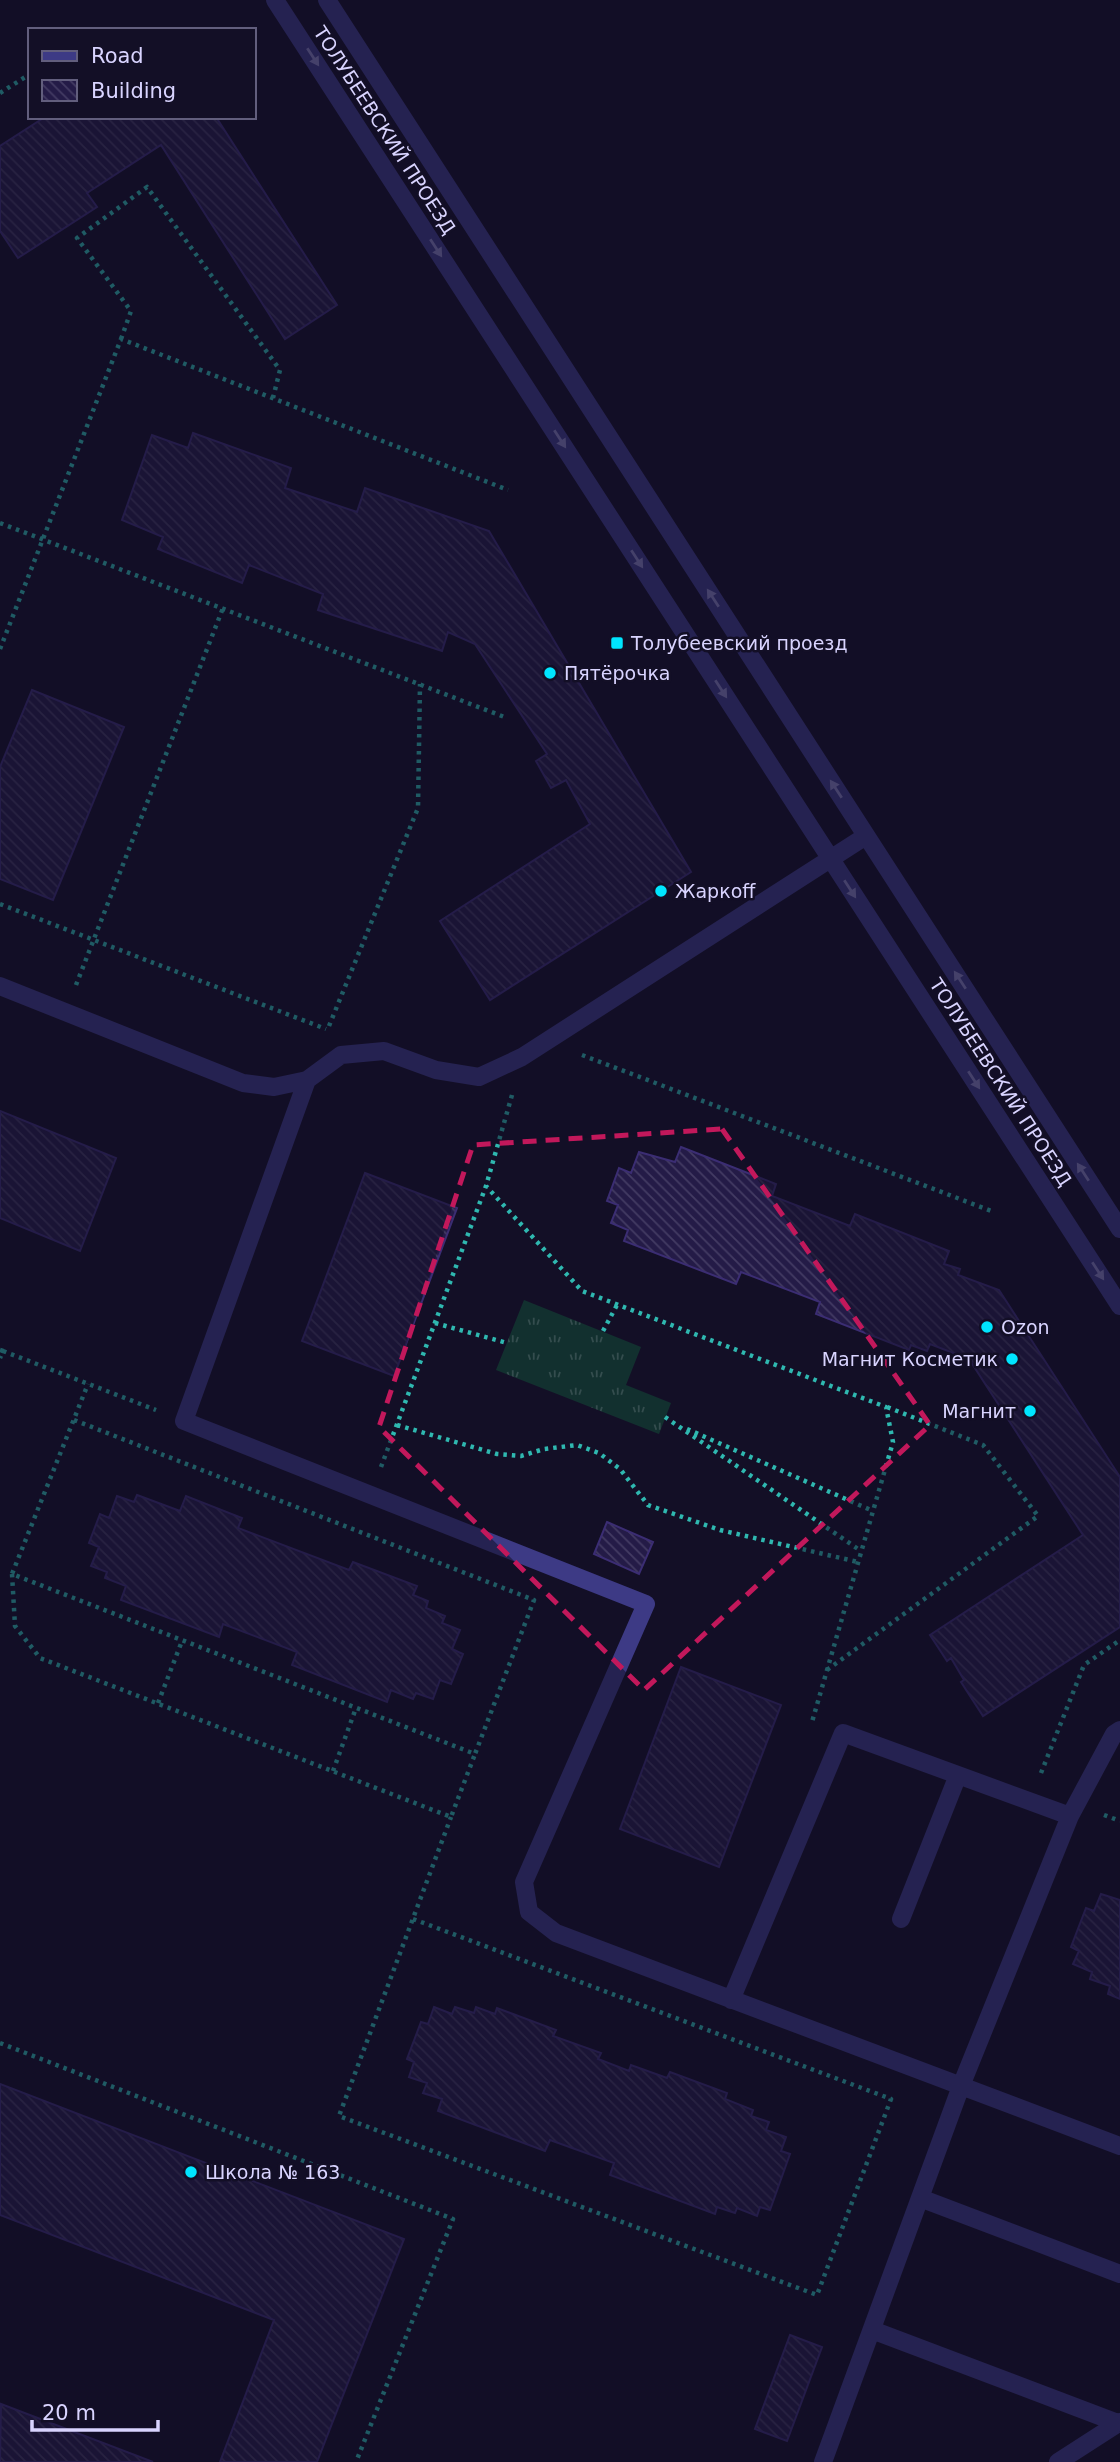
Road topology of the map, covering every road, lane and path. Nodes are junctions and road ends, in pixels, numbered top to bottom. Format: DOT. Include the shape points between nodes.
graph roads {
  1 [pos="275,0"];
  2 [pos="327,0"];
  3 [pos="28,75"];
  4 [pos="0,93"];
  5 [pos="121,339"];
  6 [pos="272,398"];
  7 [pos="508,490"];
  8 [pos="0,523"];
  9 [pos="43,538"];
  10 [pos="223,608"];
  11 [pos="0,649"];
  12 [pos="420,684"];
  13 [pos="507,718"];
  14 [pos="866,836"];
  15 [pos="831,858"];
  16 [pos="0,904"];
  17 [pos="93,940"];
  18 [pos="0,986"];
  19 [pos="65,1012"];
  20 [pos="328,1030"];
  21 [pos="576,1052"];
  22 [pos="522,1058"];
  23 [pos="307,1080"];
  24 [pos="522,1090"];
  25 [pos="512,1097"];
  26 [pos="486,1186"];
  27 [pos="994,1212"];
  28 [pos="1120,1229"];
  29 [pos="617,1305"];
  30 [pos="1120,1306"];
  31 [pos="435,1323"];
  32 [pos="603,1331"];
  33 [pos="507,1343"];
  34 [pos="1,1351"];
  35 [pos="0,1358"];
  36 [pos="88,1384"];
  37 [pos="886,1407"];
  38 [pos="665,1417"];
  39 [pos="74,1420"];
  40 [pos="184,1421"];
  41 [pos="677,1424"];
  42 [pos="397,1425"];
  43 [pos="371,1495"];
  44 [pos="873,1511"];
  45 [pos="861,1551"];
  46 [pos="858,1562"];
  47 [pos="12,1574"];
  48 [pos="1120,1640"];
  49 [pos="182,1641"];
  50 [pos="827,1670"];
  51 [pos="158,1703"];
  52 [pos="356,1708"];
  53 [pos="1120,1730"];
  54 [pos="843,1733"];
  55 [pos="475,1754"];
  56 [pos="333,1771"];
  57 [pos="958,1775"];
  58 [pos="1038,1779"];
  59 [pos="451,1816"];
  60 [pos="1070,1816"];
  61 [pos="413,1919"];
  62 [pos="901,1919"];
  63 [pos="731,2000"];
  64 [pos="0,2043"];
  65 [pos="961,2086"];
  66 [pos="1120,2147"];
  67 [pos="920,2198"];
  68 [pos="1120,2274"];
  69 [pos="872,2330"];
  70 [pos="1119,2423"];
  71 [pos="356,2462"];
  72 [pos="823,2462"];
  73 [pos="1058,2462"];
  1 -- 15 [label="street, ТОЛУБЕЕВСКИЙ ПРОЕЗД, one-way"];
  14 -- 2 [label="street, ТОЛУБЕЕВСКИЙ ПРОЕЗД, one-way"];
  3 -- 4 [label="path"];
  5 -- 6 [label="path"];
  5 -- 6 [label="path" via="131,311 77,238 146,187 280,370"];
  5 -- 9 [label="path"];
  6 -- 7 [label="path"];
  8 -- 9 [label="path"];
  9 -- 10 [label="path"];
  9 -- 11 [label="path"];
  10 -- 12 [label="path"];
  10 -- 17 [label="path"];
  12 -- 13 [label="path"];
  12 -- 20 [label="path" via="418,808"];
  14 -- 15 [label="street"];
  28 -- 14 [label="street, ТОЛУБЕЕВСКИЙ ПРОЕЗД, one-way"];
  15 -- 22 [label="street"];
  15 -- 30 [label="street, ТОЛУБЕЕВСКИЙ ПРОЕЗД, one-way"];
  16 -- 17 [label="path"];
  17 -- 19 [label="path"];
  17 -- 20 [label="path"];
  18 -- 19 [label="street"];
  19 -- 23 [label="street" via="243,1083 274,1087"];
  20 -- 23 [label="path"];
  21 -- 27 [label="path"];
  22 -- 23 [label="street" via="479,1077 436,1070 384,1051 341,1055"];
  22 -- 25 [label="path"];
  23 -- 40 [label="street"];
  24 -- 25 [label="path"];
  25 -- 26 [label="path"];
  26 -- 29 [label="path" via="582,1291"];
  26 -- 31 [label="path"];
  29 -- 32 [label="path"];
  29 -- 37 [label="path"];
  31 -- 33 [label="path"];
  31 -- 42 [label="path"];
  34 -- 35 [label="path"];
  34 -- 36 [label="path"];
  36 -- 39 [label="path"];
  36 -- 40 [label="path"];
  37 -- 44 [label="path" via="893,1442"];
  37 -- 50 [label="path" via="983,1444 1038,1516"];
  38 -- 41 [label="path"];
  39 -- 47 [label="path"];
  39 -- 55 [label="path" via="534,1600"];
  40 -- 43 [label="street"];
  41 -- 44 [label="path"];
  41 -- 45 [label="path"];
  42 -- 43 [label="path"];
  42 -- 46 [label="path" via="497,1454 521,1456 577,1446 599,1453 620,1469 648,1505 720,1530"];
  43 -- 63 [label="street" via="646,1604 524,1882 529,1912 556,1933"];
  44 -- 45 [label="path"];
  45 -- 46 [label="path"];
  46 -- 50 [label="path"];
  47 -- 49 [label="path"];
  47 -- 51 [label="path" via="15,1626 40,1658"];
  48 -- 58 [label="path" via="1084,1665"];
  49 -- 51 [label="path"];
  49 -- 52 [label="path"];
  50 -- 54 [label="path" via="811,1722"];
  51 -- 56 [label="path"];
  52 -- 55 [label="path"];
  52 -- 56 [label="path"];
  53 -- 60 [label="street"];
  54 -- 57 [label="street"];
  54 -- 63 [label="street"];
  55 -- 59 [label="path"];
  56 -- 59 [label="path"];
  57 -- 60 [label="street"];
  57 -- 62 [label="street"];
  59 -- 61 [label="path"];
  60 -- 65 [label="street"];
  61 -- 61 [label="path" via="339,2116 817,2295 891,2099"];
  63 -- 65 [label="street"];
  64 -- 71 [label="path" via="453,2219"];
  65 -- 66 [label="street"];
  65 -- 67 [label="street"];
  67 -- 68 [label="street"];
  67 -- 69 [label="street"];
  69 -- 70 [label="street"];
  69 -- 72 [label="street"];
  70 -- 73 [label="street"];
}
